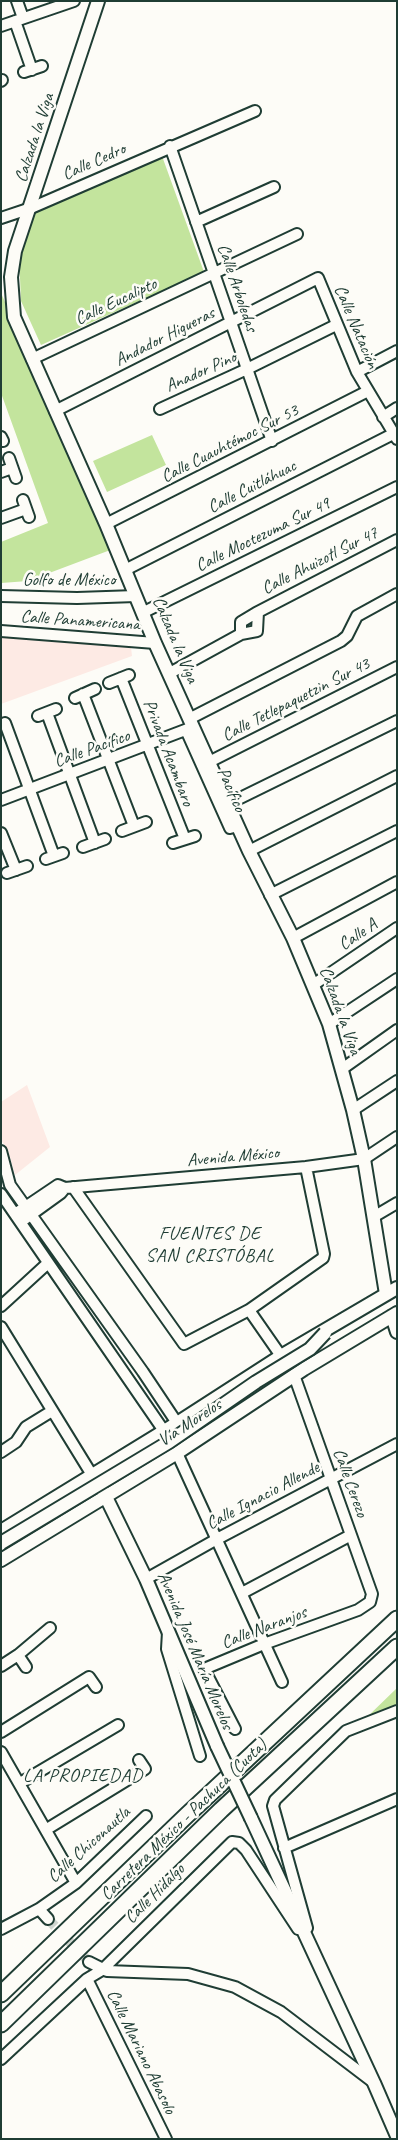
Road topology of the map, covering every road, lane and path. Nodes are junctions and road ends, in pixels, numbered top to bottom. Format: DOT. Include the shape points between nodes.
graph roads {
  1 [pos="17,1"];
  2 [pos="74,1"];
  3 [pos="98,1"];
  4 [pos="61,3"];
  5 [pos="19,20"];
  6 [pos="1,26"];
  7 [pos="33,69"];
  8 [pos="255,111"];
  9 [pos="170,146"];
  10 [pos="274,187"];
  11 [pos="1,206"];
  12 [pos="31,208"];
  13 [pos="3,217"];
  14 [pos="196,222"];
  15 [pos="297,234"];
  16 [pos="214,274"];
  17 [pos="318,278"];
  18 [pos="231,322"];
  19 [pos="336,325"];
  20 [pos="397,351"];
  21 [pos="32,359"];
  22 [pos="247,369"];
  23 [pos="357,372"];
  24 [pos="368,391"];
  25 [pos="397,408"];
  26 [pos="160,409"];
  27 [pos="55,411"];
  28 [pos="383,417"];
  29 [pos="395,437"];
  30 [pos="272,441"];
  31 [pos="12,468"];
  32 [pos="1,472"];
  33 [pos="397,487"];
  34 [pos="26,509"];
  35 [pos="1,518"];
  36 [pos="106,524"];
  37 [pos="397,540"];
  38 [pos="125,570"];
  39 [pos="397,594"];
  40 [pos="1,596"];
  41 [pos="136,596"];
  42 [pos="144,612"];
  43 [pos="258,612"];
  44 [pos="1,631"];
  45 [pos="241,634"];
  46 [pos="155,643"];
  47 [pos="397,667"];
  48 [pos="170,673"];
  49 [pos="109,682"];
  50 [pos="95,689"];
  51 [pos="47,713"];
  52 [pos="397,721"];
  53 [pos="6,723"];
  54 [pos="190,725"];
  55 [pos="148,745"];
  56 [pos="109,760"];
  57 [pos="209,762"];
  58 [pos="68,774"];
  59 [pos="397,776"];
  60 [pos="30,789"];
  61 [pos="1,800"];
  62 [pos="228,804"];
  63 [pos="146,822"];
  64 [pos="134,826"];
  65 [pos="238,826"];
  66 [pos="122,831"];
  67 [pos="397,831"];
  68 [pos="1,833"];
  69 [pos="105,838"];
  70 [pos="95,842"];
  71 [pos="173,843"];
  72 [pos="84,847"];
  73 [pos="248,851"];
  74 [pos="55,856"];
  75 [pos="27,866"];
  76 [pos="397,882"];
  77 [pos="270,895"];
  78 [pos="397,928"];
  79 [pos="293,938"];
  80 [pos="397,979"];
  81 [pos="313,985"];
  82 [pos="329,1024"];
  83 [pos="397,1030"];
  84 [pos="342,1068"];
  85 [pos="397,1081"];
  86 [pos="353,1110"];
  87 [pos="397,1137"];
  88 [pos="1,1151"];
  89 [pos="364,1159"];
  90 [pos="306,1168"];
  91 [pos="4,1173"];
  92 [pos="69,1187"];
  93 [pos="1,1194"];
  94 [pos="397,1203"];
  95 [pos="28,1211"];
  96 [pos="375,1216"];
  97 [pos="17,1218"];
  98 [pos="48,1263"];
  99 [pos="392,1291"];
  100 [pos="94,1305"];
  101 [pos="1,1306"];
  102 [pos="249,1310"];
  103 [pos="82,1314"];
  104 [pos="394,1314"];
  105 [pos="1,1327"];
  106 [pos="328,1331"];
  107 [pos="397,1332"];
  108 [pos="281,1356"];
  109 [pos="294,1376"];
  110 [pos="52,1411"];
  111 [pos="177,1423"];
  112 [pos="164,1431"];
  113 [pos="397,1444"];
  114 [pos="1,1452"];
  115 [pos="176,1453"];
  116 [pos="92,1475"];
  117 [pos="332,1479"];
  118 [pos="106,1496"];
  119 [pos="1,1531"];
  120 [pos="351,1535"];
  121 [pos="217,1539"];
  122 [pos="1,1543"];
  123 [pos="1,1560"];
  124 [pos="146,1579"];
  125 [pos="242,1593"];
  126 [pos="370,1602"];
  127 [pos="397,1619"];
  128 [pos="50,1628"];
  129 [pos="168,1632"];
  130 [pos="264,1644"];
  131 [pos="397,1647"];
  132 [pos="18,1655"];
  133 [pos="1,1666"];
  134 [pos="26,1667"];
  135 [pos="282,1682"];
  136 [pos="96,1687"];
  137 [pos="397,1711"];
  138 [pos="118,1725"];
  139 [pos="235,1729"];
  140 [pos="1,1732"];
  141 [pos="1,1752"];
  142 [pos="200,1756"];
  143 [pos="139,1760"];
  144 [pos="20,1783"];
  145 [pos="397,1799"];
  146 [pos="146,1816"];
  147 [pos="47,1829"];
  148 [pos="284,1848"];
  149 [pos="76,1884"];
  150 [pos="39,1908"];
  151 [pos="48,1919"];
  152 [pos="2,1926"];
  153 [pos="313,1951"];
  154 [pos="89,1962"];
  155 [pos="102,1970"];
  156 [pos="87,1980"];
  157 [pos="1,1994"];
  158 [pos="1,2024"];
  159 [pos="1,2058"];
  160 [pos="374,2083"];
  161 [pos="394,2122"];
  162 [pos="397,2136"];
  163 [pos="166,2139"];
  1 -- 5 [label="street"];
  2 -- 4 [label="street"];
  3 -- 12 [label="main road, Calzada la Viga"];
  4 -- 5 [label="street"];
  5 -- 6 [label="street"];
  5 -- 7 [label="street"];
  8 -- 9 [label="street, Calle Cedro"];
  9 -- 12 [label="street, Calle Cedro"];
  9 -- 14 [label="street, Calle Arboledas"];
  10 -- 14 [label="street"];
  11 -- 13 [label="street"];
  12 -- 13 [label="street, Calle Cedro"];
  12 -- 21 [label="main road, Calzada la Viga" via="15,251 11,277 14,317"];
  14 -- 16 [label="street, Calle Arboledas"];
  15 -- 16 [label="street, Calle Eucalipto"];
  16 -- 18 [label="street, Calle Arboledas"];
  16 -- 21 [label="street, Calle Eucalipto"];
  17 -- 18 [label="street, Andador Higueras"];
  17 -- 19 [label="street, Calle Natación"];
  18 -- 22 [label="street, Calle Arboledas"];
  18 -- 27 [label="street, Andador Higueras"];
  19 -- 22 [label="street, Anador Pino"];
  19 -- 23 [label="street, Calle Natación"];
  20 -- 23 [label="street"];
  21 -- 27 [label="main road, Calzada la Viga"];
  22 -- 26 [label="street, Anador Pino"];
  22 -- 30 [label="street, Calle Arboledas"];
  23 -- 24 [label="street, Calle Natación"];
  24 -- 28 [label="street, Calle Natación"];
  24 -- 30 [label="street, Calle Cuauhtémoc Sur 53"];
  25 -- 28 [label="street"];
  27 -- 36 [label="main road, Calzada la Viga"];
  28 -- 29 [label="street, Calle Natación"];
  29 -- 38 [label="street, Calle Cuitláhuac"];
  30 -- 36 [label="street, Calle Cuauhtémoc Sur 53"];
  31 -- 32 [label="street"];
  33 -- 42 [label="street, Calle Moctezuma Sur 49"];
  34 -- 35 [label="street"];
  36 -- 38 [label="main road, Calzada la Viga"];
  37 -- 43 [label="street, Calle Ahuizotl Sur 47"];
  38 -- 41 [label="main road, Calzada la Viga"];
  39 -- 54 [label="street, Calle Pacífico" via="357,616 341,641"];
  40 -- 41 [label="street, Golfo de México"];
  41 -- 42 [label="main road, Calzada la Viga"];
  42 -- 46 [label="main road, Calzada la Viga"];
  43 -- 45 [label="street, Calle Ahuizotl Sur 47" via="241,622"];
  43 -- 45 [label="street, Calle Ahuizotl Sur 47" via="257,631"];
  44 -- 46 [label="street, Calle Panamericana"];
  45 -- 48 [label="street, Calle Ahuizotl Sur 47"];
  46 -- 48 [label="main road, Calzada la Viga"];
  47 -- 57 [label="street, Calle Tetlepaquetzin Sur 43"];
  48 -- 54 [label="main road, Calzada la Viga"];
  49 -- 55 [label="street, Privada Acambaro" via="125,676"];
  50 -- 56 [label="street" via="79,696"];
  51 -- 58 [label="street"];
  52 -- 62 [label="street"];
  53 -- 60 [label="street"];
  54 -- 55 [label="street, Calle Pacífico"];
  54 -- 57 [label="main road, Calzada la Viga"];
  54 -- 65 [label="street, Pacífico" via="230,828"];
  55 -- 56 [label="street, Calle Pacífico"];
  55 -- 71 [label="street, Privada Acambaro" via="190,838"];
  56 -- 58 [label="street, Calle Pacífico"];
  56 -- 64 [label="street"];
  57 -- 62 [label="main road, Calzada la Viga"];
  58 -- 60 [label="street, Calle Pacífico"];
  58 -- 70 [label="street"];
  59 -- 73 [label="street"];
  60 -- 61 [label="street, Calle Pacífico"];
  60 -- 74 [label="street"];
  62 -- 65 [label="main road, Calzada la Viga"];
  63 -- 64 [label="street"];
  64 -- 66 [label="street"];
  65 -- 73 [label="main road, Calzada la Viga"];
  67 -- 77 [label="street"];
  68 -- 75 [label="street" via="11,872"];
  69 -- 70 [label="street"];
  70 -- 72 [label="street"];
  73 -- 77 [label="main road, Calzada la Viga"];
  76 -- 79 [label="street"];
  77 -- 79 [label="main road, Calzada la Viga"];
  78 -- 81 [label="street, Calle A"];
  79 -- 81 [label="main road, Calzada la Viga"];
  80 -- 82 [label="street"];
  81 -- 82 [label="main road, Calzada la Viga"];
  82 -- 84 [label="main road, Calzada la Viga"];
  83 -- 84 [label="street"];
  84 -- 86 [label="main road, Calzada la Viga"];
  85 -- 86 [label="street"];
  86 -- 89 [label="main road, Calzada la Viga"];
  87 -- 89 [label="street, Avenida México"];
  88 -- 91 [label="street"];
  89 -- 90 [label="street, Avenida México"];
  89 -- 96 [label="main road, Calzada la Viga"];
  90 -- 92 [label="street, Avenida México"];
  90 -- 102 [label="street" via="323,1258"];
  91 -- 95 [label="street"];
  92 -- 95 [label="street"];
  92 -- 102 [label="street" via="184,1344"];
  93 -- 97 [label="street"];
  94 -- 96 [label="street"];
  95 -- 97 [label="street"];
  95 -- 100 [label="street"];
  96 -- 99 [label="main road, Calzada la Viga"];
  97 -- 98 [label="street"];
  98 -- 101 [label="street"];
  98 -- 103 [label="street"];
  99 -- 106 [label="main road, Vía Morelos"];
  100 -- 103 [label="street"];
  100 -- 111 [label="street"];
  102 -- 108 [label="street"];
  103 -- 112 [label="street"];
  104 -- 107 [label="main road"];
  104 -- 109 [label="main road, Vía Morelos"];
  105 -- 110 [label="street, Avenida José María Morelos"];
  106 -- 108 [label="main road, Vía Morelos"];
  106 -- 122 [label="main road, bridge" via="310,1349 169,1442"];
  108 -- 111 [label="main road, Vía Morelos"];
  109 -- 115 [label="main road, Vía Morelos"];
  109 -- 117 [label="street, Calle Cerezo"];
  110 -- 114 [label="street" via="26,1427 16,1442"];
  110 -- 116 [label="street, Avenida José María Morelos"];
  111 -- 112 [label="main road, Vía Morelos"];
  112 -- 116 [label="main road, Vía Morelos"];
  113 -- 117 [label="street, Calle Ignacio Allende"];
  115 -- 118 [label="main road, Vía Morelos"];
  115 -- 121 [label="street"];
  116 -- 118 [label="main road, Avenida José María Morelos"];
  116 -- 119 [label="main road, Vía Morelos"];
  117 -- 120 [label="street, Calle Cerezo"];
  117 -- 121 [label="street, Calle Ignacio Allende"];
  118 -- 123 [label="main road, Vía Morelos"];
  118 -- 124 [label="main road, Avenida José María Morelos"];
  120 -- 125 [label="street"];
  120 -- 126 [label="street, Calle Cerezo" via="372,1594"];
  121 -- 124 [label="street, Calle Ignacio Allende"];
  121 -- 125 [label="street"];
  124 -- 129 [label="main road, Avenida José María Morelos"];
  125 -- 130 [label="street"];
  126 -- 130 [label="street, Calle Naranjos" via="358,1610"];
  127 -- 157 [label="highway, Carretera México - Pachuca (Cuota)" via="186,1815"];
  128 -- 132 [label="street"];
  129 -- 142 [label="street" via="167,1649"];
  129 -- 153 [label="main road, Avenida José María Morelos, bridge" via="217,1746"];
  130 -- 135 [label="street"];
  130 -- 139 [label="street, Calle Naranjos" via="204,1669"];
  131 -- 158 [label="highway, Carretera México - Pachuca (Cuota)" via="221,1810"];
  132 -- 133 [label="street"];
  132 -- 134 [label="street"];
  136 -- 140 [label="street" via="89,1677"];
  137 -- 148 [label="street" via="346,1731 275,1800 273,1813"];
  138 -- 144 [label="street"];
  141 -- 144 [label="street"];
  143 -- 147 [label="street" via="144,1769"];
  144 -- 147 [label="street"];
  145 -- 148 [label="street"];
  146 -- 149 [label="street, Calle Chiconautla"];
  147 -- 149 [label="street"];
  148 -- 153 [label="street"];
  149 -- 150 [label="street, Calle Chiconautla"];
  150 -- 151 [label="street"];
  150 -- 152 [label="street, Calle Chiconautla"];
  153 -- 155 [label="street, Calle Hidalgo" via="246,1850 236,1841 229,1844"];
  153 -- 160 [label="main road, Avenida José María Morelos"];
  154 -- 155 [label="street"];
  155 -- 156 [label="street, Calle Hidalgo"];
  155 -- 160 [label="street" via="188,1974 235,1987 281,2012"];
  156 -- 159 [label="street, Calle Hidalgo"];
  156 -- 163 [label="street, Calle Mariano Abasolo"];
  160 -- 161 [label="main road, Avenida José María Morelos"];
  161 -- 162 [label="main road, Avenida José María Morelos"];
}
